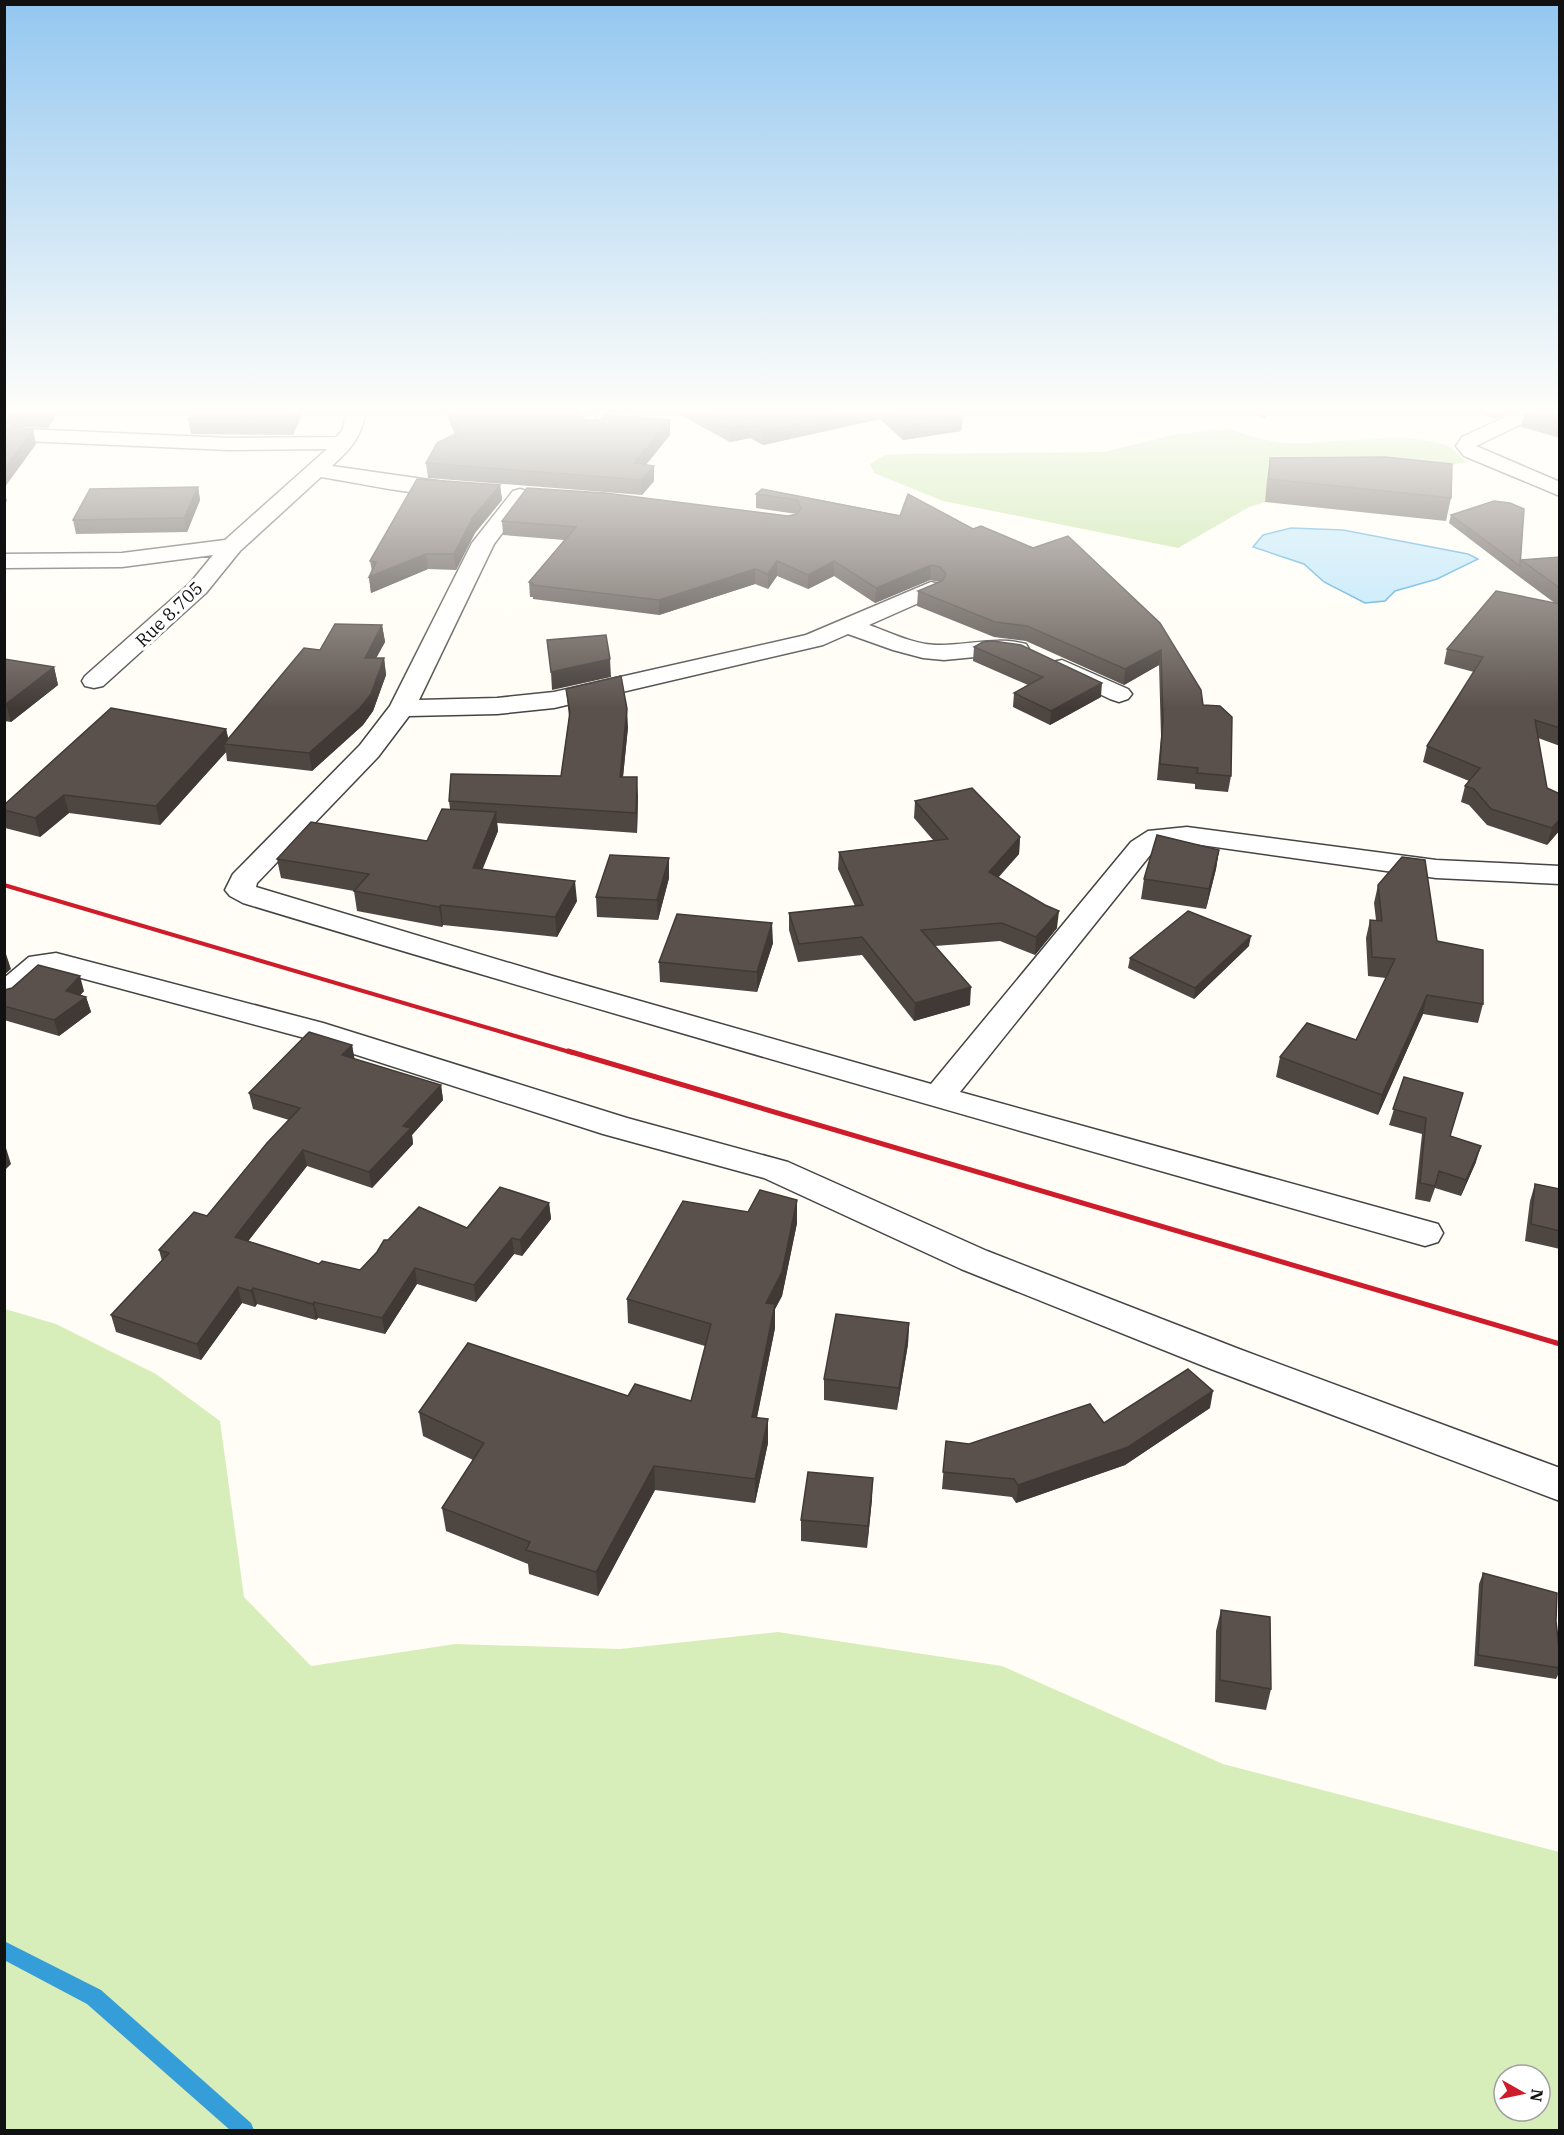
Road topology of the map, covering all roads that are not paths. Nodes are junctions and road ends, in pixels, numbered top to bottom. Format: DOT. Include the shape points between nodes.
graph roads {
  1 [pos="273,510"];
  2 [pos="501,510"];
  3 [pos="232,546"];
  4 [pos="4,561"];
  5 [pos="931,589"];
  6 [pos="849,626"];
  7 [pos="94,681"];
  8 [pos="1119,694"];
  9 [pos="402,708"];
  10 [pos="1560,875"];
  11 [pos="4,995"];
  12 [pos="938,1097"];
  13 [pos="1425,1233"];
  14 [pos="1560,1485"];
  1 -- 3 [label="street, Rue 8.705"];
  2 -- 9 [label="street"];
  3 -- 4 [label="street" via="122,560"];
  3 -- 7 [label="street, Rue 8.705" via="198,588"];
  5 -- 6 [label="street"];
  6 -- 8 [label="street" via="933,652 992,646 1024,650"];
  6 -- 9 [label="street" via="814,640 554,700"];
  9 -- 12 [label="street" via="369,751 243,880 240,890 457,959"];
  10 -- 12 [label="street" via="1436,869 1187,835 1158,837 1141,848"];
  11 -- 14 [label="street" via="40,964 56,962 312,1030 615,1126 776,1170 985,1264"];
  12 -- 13 [label="street"];
}
